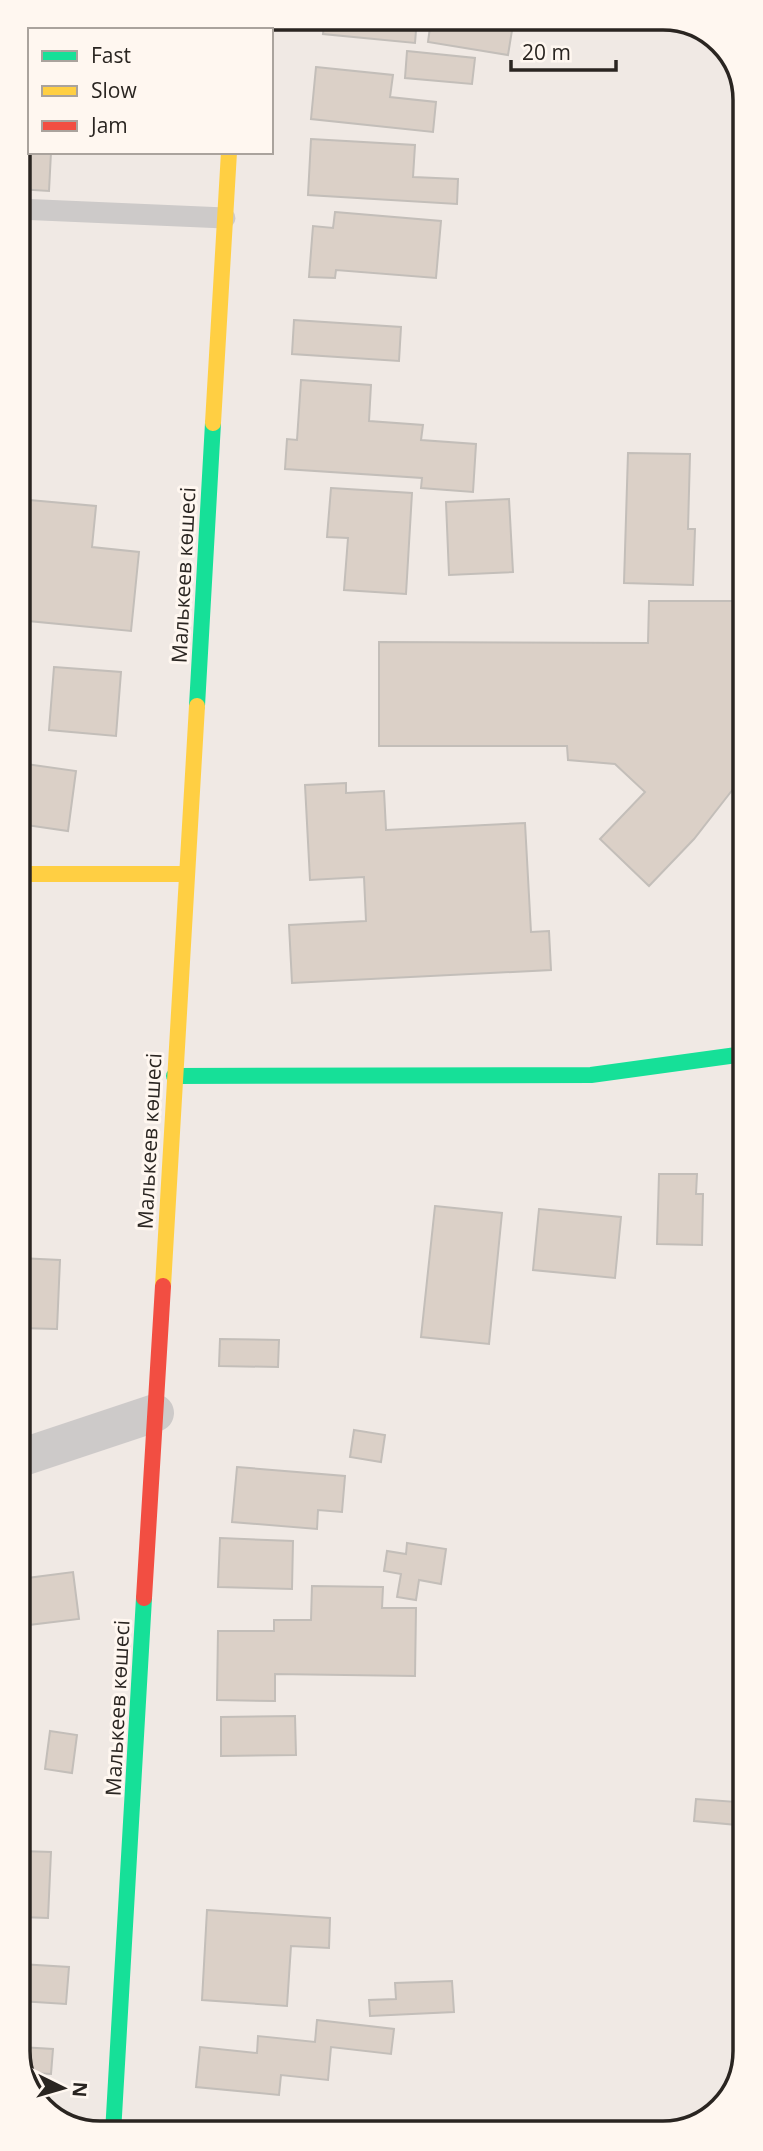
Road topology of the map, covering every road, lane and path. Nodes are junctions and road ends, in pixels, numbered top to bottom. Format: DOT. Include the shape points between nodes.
graph roads {
  1 [pos="229,154"];
  2 [pos="30,210"];
  3 [pos="225,218"];
  4 [pos="30,874"];
  5 [pos="186,874"];
  6 [pos="733,1056"];
  7 [pos="174,1076"];
  8 [pos="155,1413"];
  9 [pos="30,1455"];
  10 [pos="114,2121"];
  1 -- 3 [label="main road, Малькеев көшесі"];
  2 -- 3 [label="lane"];
  3 -- 5 [label="main road, Малькеев көшесі"];
  4 -- 5 [label="main road"];
  5 -- 7 [label="main road, Малькеев көшесі"];
  6 -- 7 [label="main road" via="591,1075"];
  7 -- 8 [label="main road, Малькеев көшесі"];
  8 -- 9 [label="street"];
  8 -- 10 [label="main road, Малькеев көшесі"];
}
